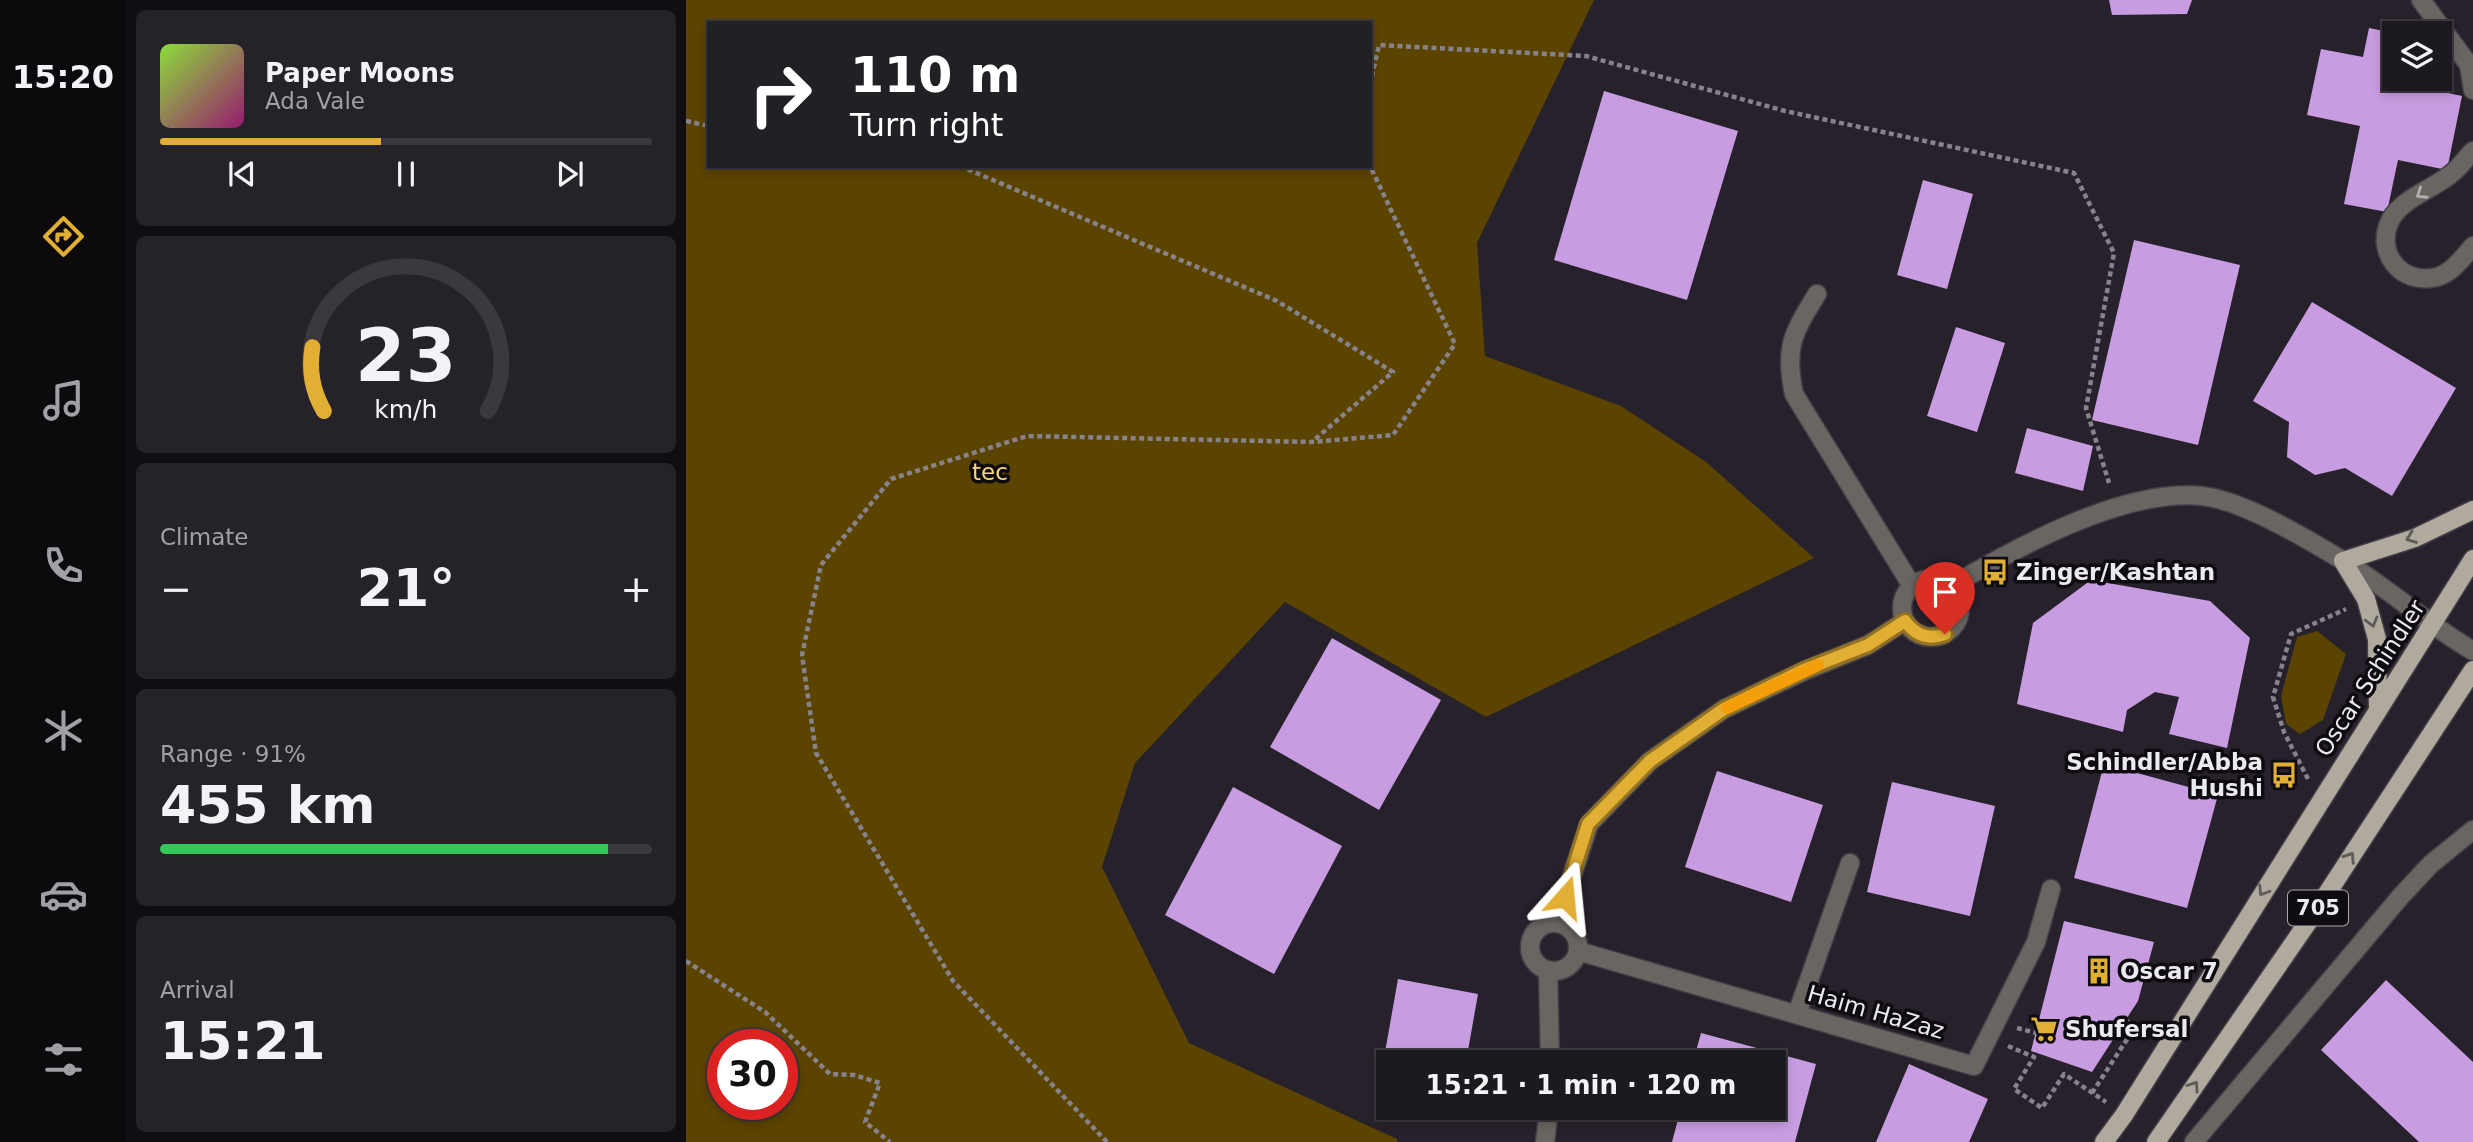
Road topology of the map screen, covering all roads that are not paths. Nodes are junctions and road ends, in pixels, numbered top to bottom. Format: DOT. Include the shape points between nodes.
graph roads {
  1 [pos="2421,0"];
  2 [pos="2473,90"];
  3 [pos="2473,150"];
  4 [pos="2473,246"];
  5 [pos="1817,295"];
  6 [pos="2473,510"];
  7 [pos="2473,559"];
  8 [pos="2343,561"];
  9 [pos="1912,586"];
  10 [pos="1951,586"];
  11 [pos="1905,621"];
  12 [pos="2432,626"];
  13 [pos="2473,651"];
  14 [pos="2473,670"];
  15 [pos="2378,710"];
  16 [pos="2473,830"];
  17 [pos="1850,863"];
  18 [pos="2051,889"];
  19 [pos="1557,922"];
  20 [pos="1578,951"];
  21 [pos="1548,970"];
  22 [pos="1797,1014"];
  23 [pos="1550,1050"];
  24 [pos="1548,1120"];
  25 [pos="1545,1142"];
  26 [pos="2104,1142"];
  27 [pos="2156,1142"];
  28 [pos="2194,1142"];
  1 -- 2 [label="street" via="2469,65"];
  3 -- 4 [label="street, one-way" via="2452,174 2392,216 2384,236 2387,254 2396,268 2415,278 2438,277 2456,266"];
  5 -- 9 [label="street" via="1796,330 1787,363 1794,394"];
  6 -- 8 [label="main road, one-way" via="2415,538"];
  7 -- 12 [label="main road, Oscar Schindler / 705"];
  8 -- 10 [label="street" via="2242,507 2203,496 2154,496 2009,551"];
  8 -- 12 [label="street"];
  8 -- 15 [label="main road, one-way" via="2367,599 2377,639"];
  9 -- 10 [label="street" via="1936,579"];
  9 -- 11 [label="street" via="1902,606"];
  10 -- 11 [label="street" via="1961,611 1953,628 1927,637"];
  11 -- 19 [label="street" via="1868,645 1724,709 1650,761 1588,824"];
  12 -- 13 [label="street"];
  12 -- 15 [label="main road, Oscar Schindler / 705"];
  27 -- 14 [label="main road, 705, one-way" via="2315,912"];
  15 -- 26 [label="main road, Oscar Schindler / 705, one-way"];
  16 -- 28 [label="street" via="2401,896"];
  17 -- 22 [label="street"];
  18 -- 22 [label="street, Haim HaZaz" via="2036,942 1974,1066"];
  19 -- 20 [label="street" via="1571,929"];
  19 -- 21 [label="street" via="1541,926 1531,938 1531,955"];
  20 -- 21 [label="street" via="1571,965"];
  20 -- 22 [label="street, Haim HaZaz"];
  21 -- 23 [label="street"];
  24 -- 25 [label="street"];
}
